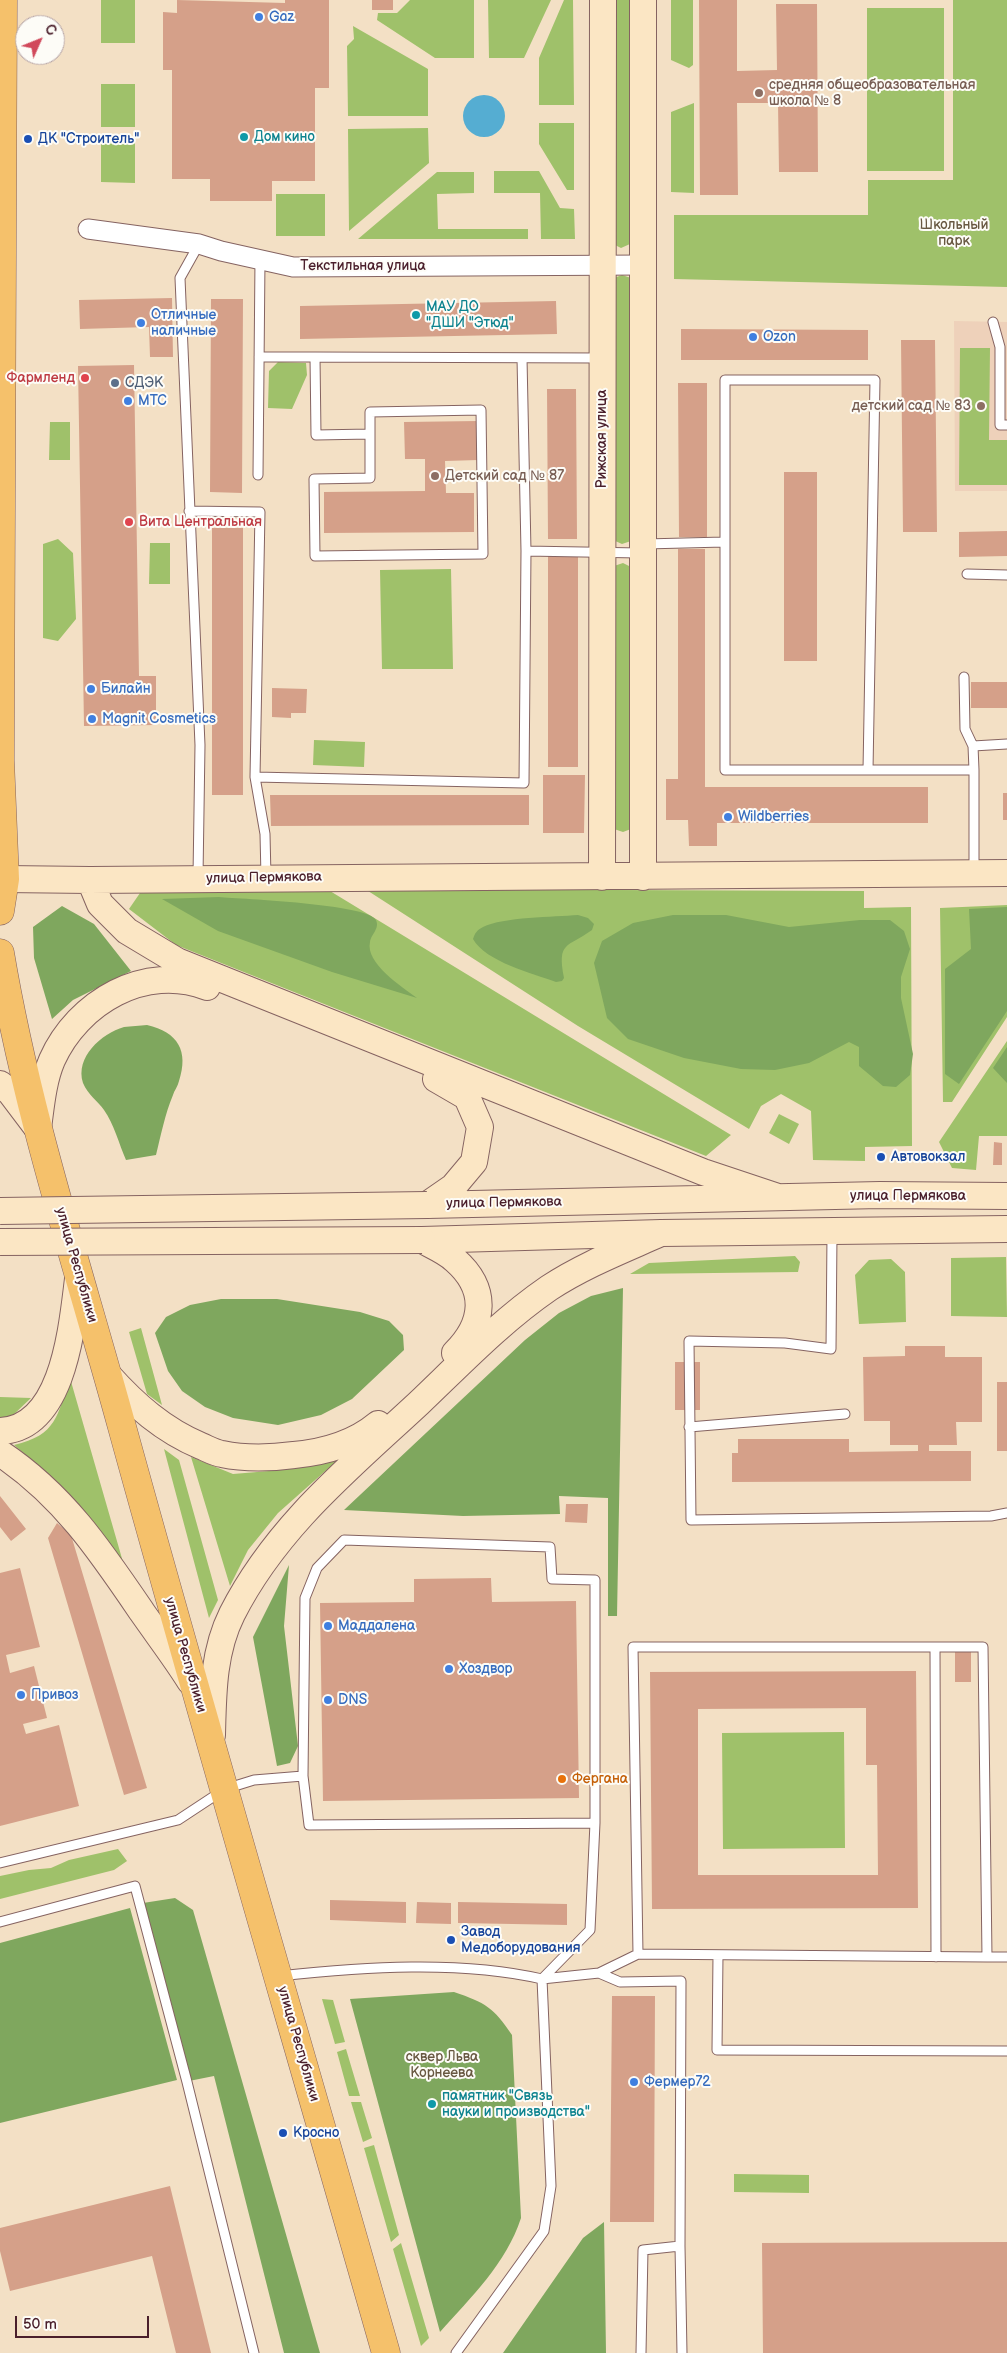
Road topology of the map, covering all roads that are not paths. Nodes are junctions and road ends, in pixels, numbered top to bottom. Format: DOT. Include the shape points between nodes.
graph roads {
  1 [pos="3,0"];
  2 [pos="603,0"];
  3 [pos="643,0"];
  4 [pos="88,229"];
  5 [pos="199,244"];
  6 [pos="260,260"];
  7 [pos="602,265"];
  8 [pos="642,265"];
  9 [pos="993,322"];
  10 [pos="1004,347"];
  11 [pos="259,357"];
  12 [pos="315,357"];
  13 [pos="522,358"];
  14 [pos="602,358"];
  15 [pos="1007,425"];
  16 [pos="370,434"];
  17 [pos="258,475"];
  18 [pos="189,511"];
  19 [pos="724,542"];
  20 [pos="643,548"];
  21 [pos="526,551"];
  22 [pos="602,553"];
  23 [pos="967,574"];
  24 [pos="1007,575"];
  25 [pos="964,677"];
  26 [pos="1007,744"];
  27 [pos="973,746"];
  28 [pos="868,770"];
  29 [pos="974,770"];
  30 [pos="255,778"];
  31 [pos="974,874"];
  32 [pos="1007,874"];
  33 [pos="602,877"];
  34 [pos="643,877"];
  35 [pos="266,878"];
  36 [pos="5,879"];
  37 [pos="198,879"];
  38 [pos="90,880"];
  39 [pos="0,911"];
  40 [pos="0,953"];
  41 [pos="0,1084"];
  42 [pos="38,1129"];
  43 [pos="1007,1196"];
  44 [pos="778,1197"];
  45 [pos="427,1205"];
  46 [pos="0,1211"];
  47 [pos="1007,1229"];
  48 [pos="661,1233"];
  49 [pos="832,1233"];
  50 [pos="422,1240"];
  51 [pos="0,1242"];
  52 [pos="78,1279"];
  53 [pos="108,1375"];
  54 [pos="845,1414"];
  55 [pos="689,1427"];
  56 [pos="0,1431"];
  57 [pos="0,1453"];
  58 [pos="1007,1513"];
  59 [pos="935,1648"];
  60 [pos="193,1684"];
  61 [pos="211,1744"];
  62 [pos="303,1776"];
  63 [pos="225,1788"];
  64 [pos="595,1823"];
  65 [pos="0,1863"];
  66 [pos="0,1922"];
  67 [pos="638,1954"];
  68 [pos="718,1955"];
  69 [pos="936,1957"];
  70 [pos="987,1957"];
  71 [pos="1007,1957"];
  72 [pos="599,1973"];
  73 [pos="278,1976"];
  74 [pos="542,1979"];
  75 [pos="1007,2050"];
  76 [pos="680,2246"];
  77 [pos="254,2353"];
  78 [pos="386,2353"];
  79 [pos="456,2353"];
  80 [pos="641,2353"];
  81 [pos="682,2353"];
  1 -- 36 [label="main road" via="0,760"];
  2 -- 7 [label="main road, Рижская улица"];
  3 -- 8 [label="main road"];
  4 -- 5 [label="street, Текстильная улица"];
  5 -- 6 [label="street, Текстильная улица"];
  5 -- 18 [label="lane" via="180,278"];
  6 -- 7 [label="street, Текстильная улица" via="293,267"];
  6 -- 11 [label="lane"];
  7 -- 8 [label="street, Текстильная улица"];
  7 -- 14 [label="main road, Рижская улица"];
  8 -- 20 [label="main road"];
  9 -- 10 [label="lane"];
  10 -- 15 [label="lane" via="1000,425"];
  11 -- 12 [label="lane"];
  11 -- 17 [label="lane"];
  12 -- 13 [label="lane"];
  12 -- 16 [label="lane" via="316,435"];
  13 -- 14 [label="lane"];
  13 -- 21 [label="lane"];
  14 -- 22 [label="main road, Рижская улица"];
  16 -- 16 [label="lane" via="370,478 314,479 315,556 483,554 481,410 370,412"];
  18 -- 30 [label="lane" via="260,512"];
  18 -- 37 [label="lane" via="200,745"];
  19 -- 20 [label="lane"];
  19 -- 28 [label="lane" via="726,770"];
  19 -- 28 [label="lane" via="725,380 875,380"];
  20 -- 22 [label="lane"];
  20 -- 34 [label="main road"];
  21 -- 22 [label="lane"];
  21 -- 30 [label="lane" via="524,783"];
  22 -- 33 [label="main road, Рижская улица"];
  23 -- 24 [label="lane"];
  25 -- 27 [label="lane" via="965,729"];
  26 -- 27 [label="lane"];
  27 -- 29 [label="lane"];
  28 -- 29 [label="lane"];
  29 -- 31 [label="lane"];
  30 -- 35 [label="lane" via="265,834"];
  31 -- 32 [label="main road, улица Пермякова"];
  31 -- 34 [label="main road, улица Пермякова"];
  33 -- 34 [label="main road, улица Пермякова"];
  33 -- 35 [label="main road, улица Пермякова"];
  35 -- 37 [label="main road, улица Пермякова"];
  36 -- 38 [label="main road, улица Пермякова"];
  36 -- 39 [label="main road"];
  37 -- 38 [label="main road, улица Пермякова"];
  38 -- 44 [label="main road" via="100,904 127,931 177,961 694,1168"];
  40 -- 42 [label="main road, улица Республики"];
  41 -- 42 [label="main road"];
  42 -- 45 [label="main road" via="43,1091 52,1060 72,1029 92,1007 115,992 142,983 177,979 235,998 442,1081 467,1098 480,1127 474,1162 453,1187"];
  42 -- 52 [label="main road, улица Республики"];
  43 -- 44 [label="main road, улица Пермякова"];
  44 -- 45 [label="main road, улица Пермякова"];
  45 -- 46 [label="main road, улица Пермякова, bridge"];
  47 -- 49 [label="main road"];
  48 -- 49 [label="main road"];
  48 -- 50 [label="main road"];
  48 -- 61 [label="main road" via="589,1265 550,1288 506,1321 308,1506 268,1553 232,1615 215,1667"];
  49 -- 55 [label="lane" via="831,1349 785,1343 689,1341"];
  50 -- 51 [label="main road, bridge"];
  50 -- 53 [label="main road" via="455,1259 470,1276 478,1293 480,1311 473,1329 459,1349 399,1406 364,1435 344,1445 317,1453 271,1458 221,1454 180,1438 134,1404"];
  52 -- 53 [label="main road, улица Республики"];
  52 -- 56 [label="main road" via="65,1360 46,1404 18,1428"];
  53 -- 60 [label="main road, улица Республики"];
  54 -- 55 [label="lane"];
  55 -- 58 [label="lane" via="691,1520 991,1516"];
  57 -- 60 [label="main road" via="26,1470 84,1529"];
  59 -- 67 [label="lane" via="633,1647"];
  59 -- 69 [label="lane"];
  59 -- 70 [label="lane" via="983,1647"];
  60 -- 61 [label="main road, улица Республики"];
  61 -- 63 [label="main road, улица Республики"];
  62 -- 63 [label="lane" via="254,1780"];
  62 -- 64 [label="lane" via="309,1825"];
  62 -- 64 [label="lane" via="305,1598 317,1568 344,1540 550,1547 552,1578 595,1580"];
  63 -- 65 [label="lane" via="178,1820"];
  63 -- 73 [label="main road, улица Республики"];
  64 -- 74 [label="lane" via="590,1930"];
  66 -- 77 [label="lane" via="135,1886"];
  67 -- 68 [label="lane"];
  67 -- 72 [label="lane"];
  68 -- 69 [label="lane"];
  68 -- 75 [label="lane" via="717,2050"];
  69 -- 70 [label="lane"];
  70 -- 71 [label="lane"];
  72 -- 74 [label="lane"];
  72 -- 76 [label="lane" via="620,1982 681,1981"];
  73 -- 74 [label="lane" via="329,1970 453,1968"];
  73 -- 78 [label="main road, улица Республики"];
  74 -- 79 [label="lane" via="551,2186 544,2231"];
  76 -- 80 [label="lane" via="643,2250"];
  76 -- 81 [label="lane"];
}
